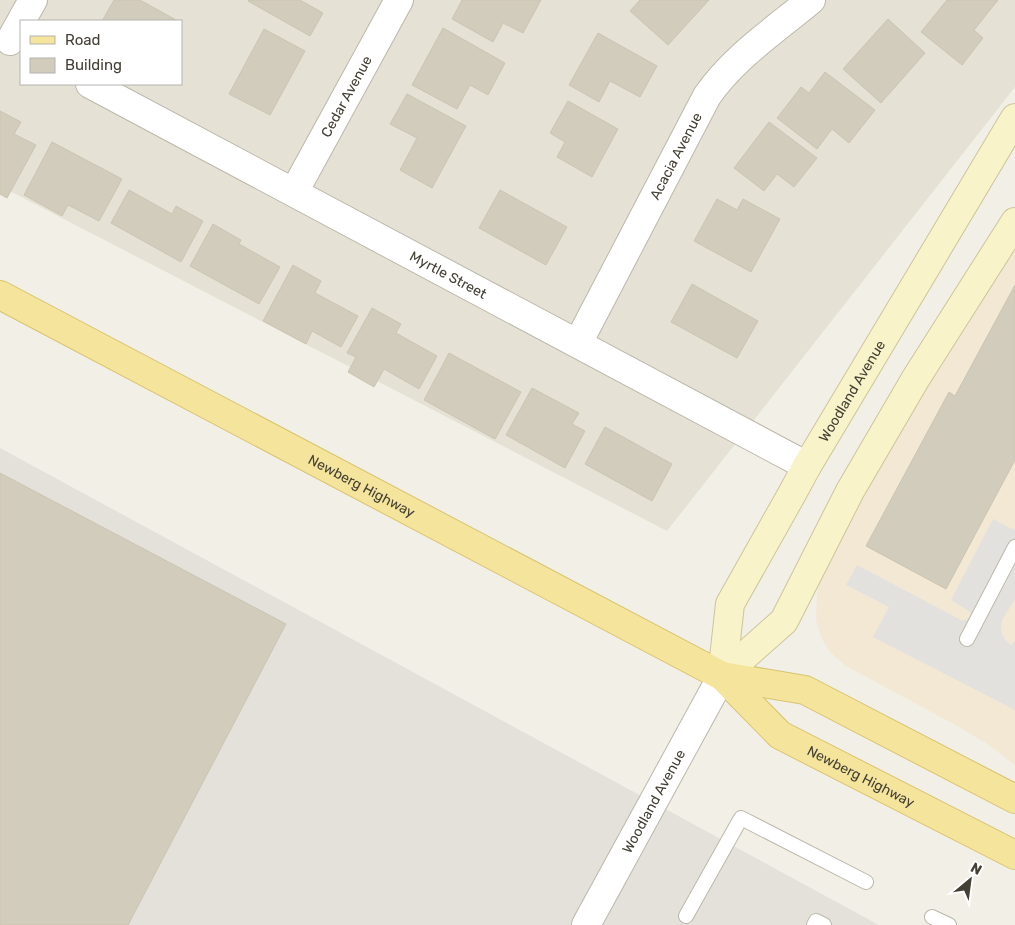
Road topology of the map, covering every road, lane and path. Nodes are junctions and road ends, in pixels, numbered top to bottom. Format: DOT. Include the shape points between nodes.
graph roads {
  1 [pos="33,0"];
  2 [pos="399,0"];
  3 [pos="811,0"];
  4 [pos="22,20"];
  5 [pos="20,24"];
  6 [pos="10,42"];
  7 [pos="92,85"];
  8 [pos="1015,118"];
  9 [pos="294,192"];
  10 [pos="1015,222"];
  11 [pos="0,295"];
  12 [pos="578,343"];
  13 [pos="807,466"];
  14 [pos="1015,547"];
  15 [pos="966,639"];
  16 [pos="722,676"];
  17 [pos="1015,799"];
  18 [pos="1015,855"];
  19 [pos="866,882"];
  20 [pos="686,916"];
  21 [pos="932,917"];
  22 [pos="586,925"];
  23 [pos="814,925"];
  24 [pos="824,925"];
  25 [pos="949,925"];
  1 -- 4 [label="street"];
  2 -- 9 [label="street, Cedar Avenue"];
  3 -- 12 [label="street, Acacia Avenue" via="730,67 707,96"];
  5 -- 6 [label="street"];
  7 -- 9 [label="street, Myrtle Street"];
  8 -- 13 [label="main road, Woodland Avenue"];
  9 -- 12 [label="street, Myrtle Street"];
  10 -- 16 [label="main road, Woodland Avenue" via="916,378 850,491 784,621"];
  11 -- 16 [label="main road, Newberg Highway"];
  12 -- 13 [label="street, Myrtle Street"];
  13 -- 16 [label="main road, Woodland Avenue" via="730,604"];
  14 -- 15 [label="lane"];
  16 -- 17 [label="main road, Newberg Highway" via="805,690"];
  16 -- 18 [label="main road, Newberg Highway" via="780,735"];
  16 -- 22 [label="street, Woodland Avenue"];
  19 -- 20 [label="lane" via="741,818"];
  21 -- 25 [label="lane"];
  23 -- 24 [label="lane" via="816,921"];
}
